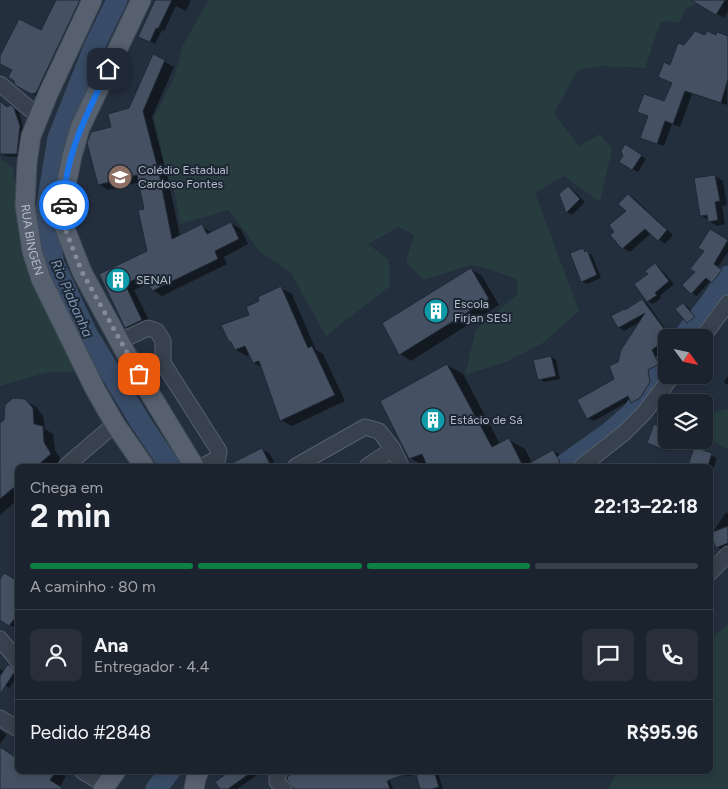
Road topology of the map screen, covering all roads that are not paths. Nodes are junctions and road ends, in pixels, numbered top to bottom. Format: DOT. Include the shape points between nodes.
graph roads {
  1 [pos="92,0"];
  2 [pos="141,0"];
  3 [pos="0,84"];
  4 [pos="38,116"];
  5 [pos="728,303"];
  6 [pos="709,329"];
  7 [pos="120,341"];
  8 [pos="666,384"];
  9 [pos="115,424"];
  10 [pos="393,449"];
  11 [pos="68,464"];
  12 [pos="143,464"];
  13 [pos="193,464"];
  14 [pos="207,464"];
  15 [pos="300,464"];
  16 [pos="369,464"];
  17 [pos="400,464"];
  18 [pos="585,464"];
  19 [pos="728,554"];
  20 [pos="713,570"];
  21 [pos="0,639"];
  22 [pos="15,657"];
  23 [pos="0,718"];
  24 [pos="15,727"];
  25 [pos="89,774"];
  26 [pos="198,774"];
  27 [pos="279,774"];
  28 [pos="109,782"];
  29 [pos="194,789"];
  30 [pos="284,789"];
  1 -- 4 [label="main road, RUA BINGEN"];
  2 -- 7 [label="main road" via="80,128 64,200 64,226 82,272"];
  3 -- 4 [label="street"];
  4 -- 9 [label="main road, RUA BINGEN" via="26,163 25,205 32,251 41,279 73,346"];
  5 -- 6 [label="street"];
  7 -- 13 [label="main road"];
  7 -- 14 [label="street" via="148,328 157,331 163,341 163,363 220,451 218,458"];
  8 -- 18 [label="street" via="624,433"];
  9 -- 11 [label="street"];
  9 -- 12 [label="main road, RUA BINGEN"];
  10 -- 15 [label="street" via="379,431 365,428"];
  10 -- 16 [label="street"];
  10 -- 17 [label="street"];
  19 -- 20 [label="street"];
  21 -- 22 [label="street"];
  23 -- 24 [label="street"];
  25 -- 28 [label="street"];
  26 -- 29 [label="main road"];
  27 -- 30 [label="street" via="277,782"];
}
